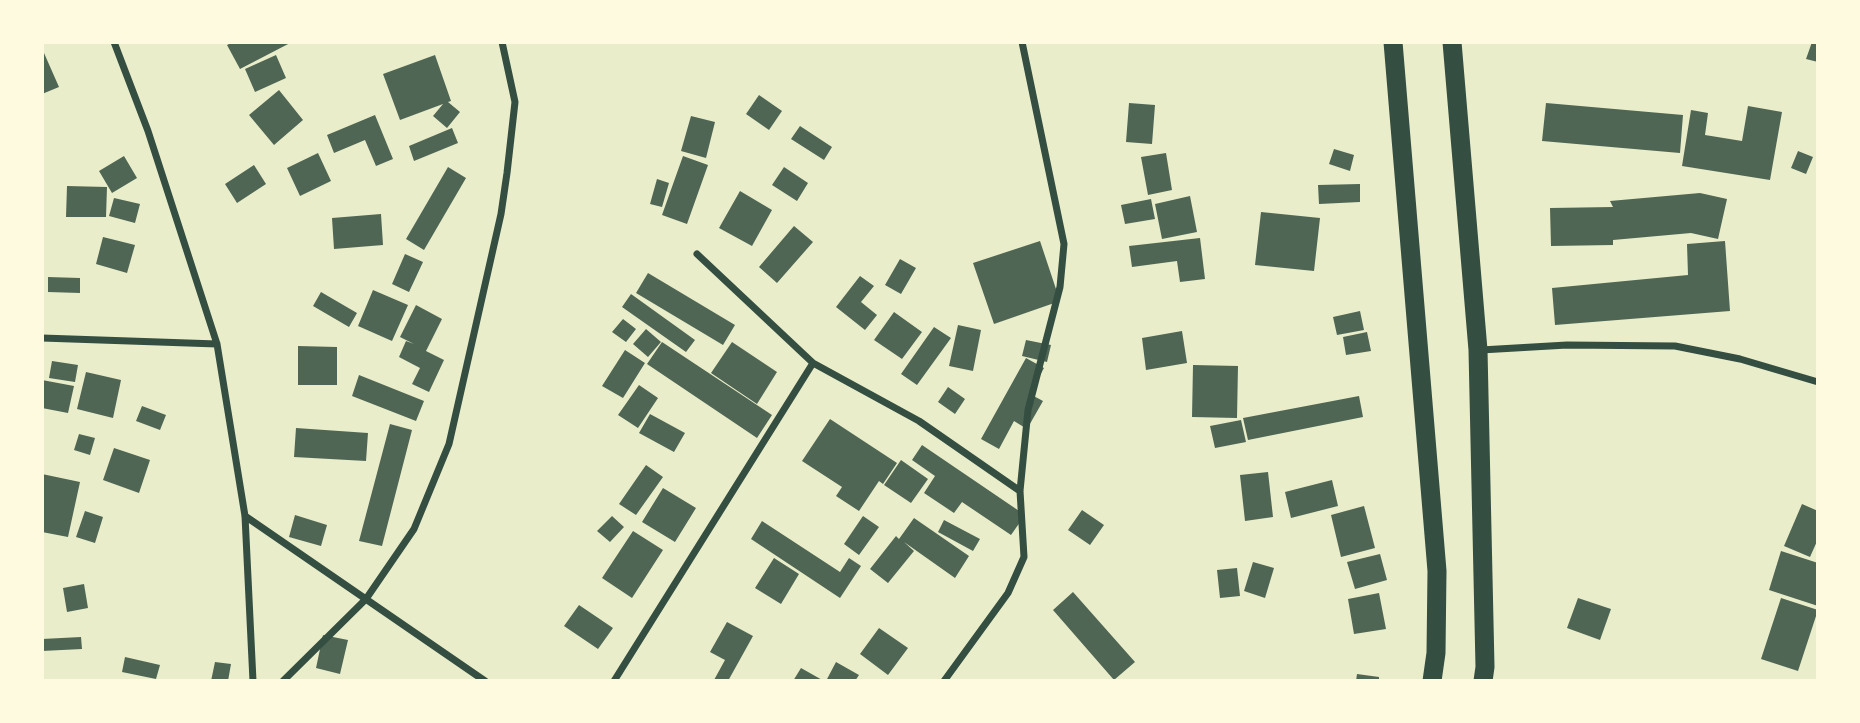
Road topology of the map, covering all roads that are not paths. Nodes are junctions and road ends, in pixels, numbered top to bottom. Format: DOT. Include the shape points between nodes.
graph roads {
  1 [pos="114,42"];
  2 [pos="502,42"];
  3 [pos="1022,42"];
  4 [pos="1393,42"];
  5 [pos="1452,42"];
  6 [pos="697,254"];
  7 [pos="42,338"];
  8 [pos="217,344"];
  9 [pos="1478,350"];
  10 [pos="813,363"];
  11 [pos="1818,382"];
  12 [pos="1020,491"];
  13 [pos="245,516"];
  14 [pos="366,599"];
  15 [pos="254,681"];
  16 [pos="283,681"];
  17 [pos="485,681"];
  18 [pos="614,681"];
  19 [pos="944,681"];
  20 [pos="1432,681"];
  21 [pos="1483,681"];
  1 -- 8 [label="street"];
  2 -- 14 [label="street" via="515,102 507,173 449,444 414,529"];
  3 -- 12 [label="street" via="1064,244 1060,287 1028,410"];
  4 -- 20 [label="highway" via="1437,571"];
  5 -- 9 [label="highway"];
  6 -- 10 [label="street"];
  7 -- 8 [label="street"];
  8 -- 13 [label="street"];
  9 -- 11 [label="street" via="1675,346"];
  9 -- 21 [label="highway"];
  10 -- 12 [label="street" via="919,421"];
  10 -- 18 [label="street"];
  12 -- 19 [label="street" via="1024,557 1008,593"];
  13 -- 14 [label="street"];
  13 -- 15 [label="street"];
  14 -- 16 [label="street"];
  14 -- 17 [label="street"];
}
